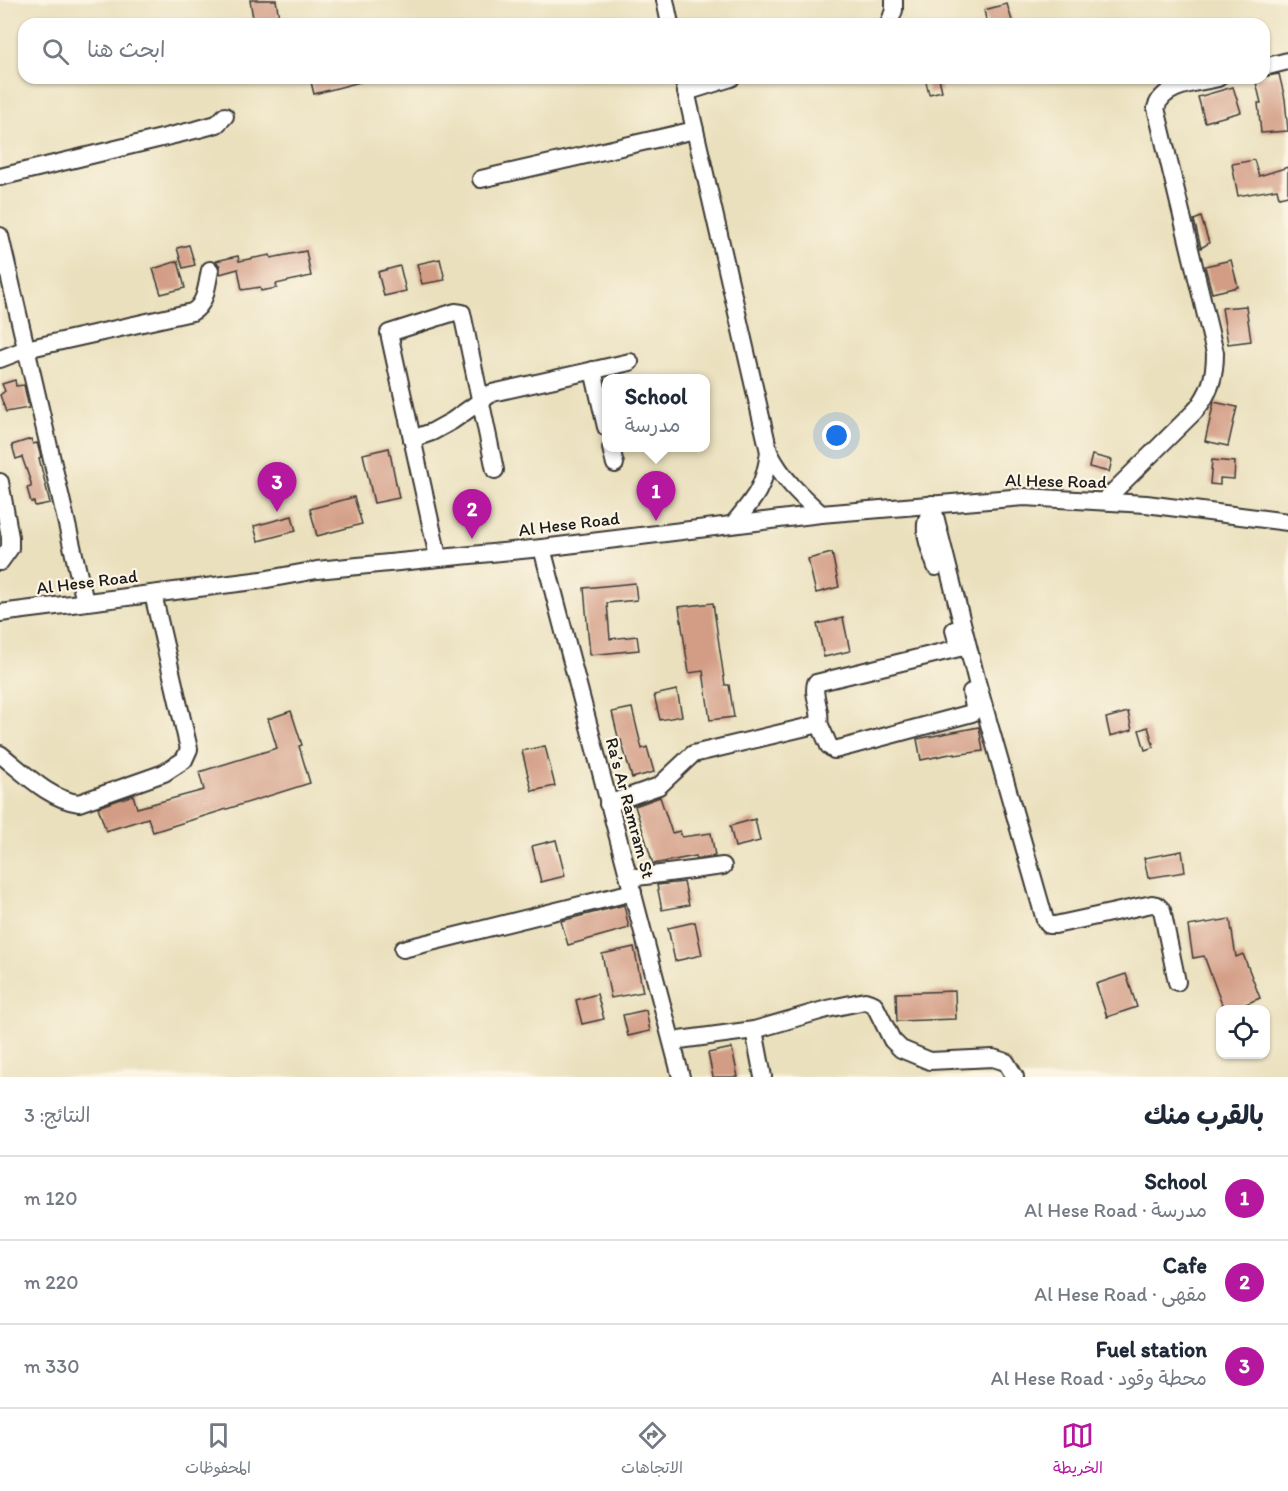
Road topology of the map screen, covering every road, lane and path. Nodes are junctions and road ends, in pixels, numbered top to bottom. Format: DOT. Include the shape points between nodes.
graph roads {
  1 [pos="665,0"];
  2 [pos="894,0"];
  3 [pos="669,18"];
  4 [pos="892,18"];
  5 [pos="1288,61"];
  6 [pos="1270,66"];
  7 [pos="1195,84"];
  8 [pos="685,85"];
  9 [pos="225,116"];
  10 [pos="695,130"];
  11 [pos="0,177"];
  12 [pos="481,179"];
  13 [pos="0,236"];
  14 [pos="210,270"];
  15 [pos="26,349"];
  16 [pos="0,359"];
  17 [pos="630,362"];
  18 [pos="593,370"];
  19 [pos="480,400"];
  20 [pos="602,409"];
  21 [pos="412,438"];
  22 [pos="612,452"];
  23 [pos="769,452"];
  24 [pos="615,464"];
  25 [pos="495,470"];
  26 [pos="0,482"];
  27 [pos="1104,501"];
  28 [pos="932,508"];
  29 [pos="821,514"];
  30 [pos="1288,522"];
  31 [pos="734,523"];
  32 [pos="542,548"];
  33 [pos="438,557"];
  34 [pos="0,562"];
  35 [pos="153,594"];
  36 [pos="85,602"];
  37 [pos="0,613"];
  38 [pos="959,648"];
  39 [pos="973,683"];
  40 [pos="819,723"];
  41 [pos="0,754"];
  42 [pos="608,804"];
  43 [pos="723,866"];
  44 [pos="631,885"];
  45 [pos="403,950"];
  46 [pos="1177,982"];
  47 [pos="754,1030"];
  48 [pos="672,1041"];
  49 [pos="681,1077"];
  50 [pos="763,1077"];
  51 [pos="1015,1077"];
  1 -- 3 [label="street"];
  2 -- 4 [label="street"];
  5 -- 6 [label="street"];
  7 -- 27 [label="street" via="1169,91 1156,108 1215,353 1212,384 1195,411"];
  8 -- 10 [label="street"];
  9 -- 11 [label="street" via="217,124 199,129"];
  10 -- 12 [label="street"];
  10 -- 23 [label="street"];
  13 -- 15 [label="street"];
  14 -- 15 [label="street" via="198,310"];
  15 -- 16 [label="street"];
  15 -- 36 [label="street"];
  17 -- 18 [label="street"];
  18 -- 19 [label="street" via="492,393"];
  18 -- 20 [label="street"];
  19 -- 21 [label="street" via="452,421"];
  19 -- 21 [label="street" via="462,313 454,312 392,332 389,337"];
  19 -- 25 [label="street"];
  21 -- 33 [label="street"];
  22 -- 24 [label="street"];
  23 -- 29 [label="street" via="790,485"];
  23 -- 31 [label="street" via="763,483"];
  26 -- 34 [label="street" via="10,548"];
  27 -- 28 [label="street, Al Hese Road" via="1024,497"];
  27 -- 30 [label="street, Al Hese Road"];
  28 -- 29 [label="street, Al Hese Road"];
  28 -- 38 [label="street" via="925,522 928,539"];
  28 -- 39 [label="street"];
  29 -- 31 [label="street, Al Hese Road"];
  31 -- 32 [label="street, Al Hese Road"];
  32 -- 33 [label="street, Al Hese Road"];
  32 -- 42 [label="street, Ra’s Ar Ramram St"];
  33 -- 35 [label="street, Al Hese Road"];
  35 -- 36 [label="street, Al Hese Road"];
  35 -- 41 [label="street" via="189,749 184,760 164,773 80,803 68,802 38,784"];
  36 -- 37 [label="street, Al Hese Road"];
  38 -- 39 [label="street"];
  38 -- 40 [label="street" via="816,683"];
  39 -- 40 [label="street" via="972,713 846,747 834,750 829,746"];
  39 -- 46 [label="street" via="1045,920 1055,925 1157,905 1162,910"];
  40 -- 42 [label="street" via="693,754 659,786"];
  42 -- 44 [label="street, Ra’s Ar Ramram St"];
  43 -- 44 [label="street"];
  44 -- 45 [label="street"];
  44 -- 48 [label="street, Ra’s Ar Ramram St"];
  47 -- 48 [label="street"];
  47 -- 50 [label="street"];
  47 -- 51 [label="street" via="865,1001 874,1005 892,1040 901,1048 930,1061 993,1058 1006,1062"];
  48 -- 49 [label="street, Ra’s Ar Ramram St"];
}
